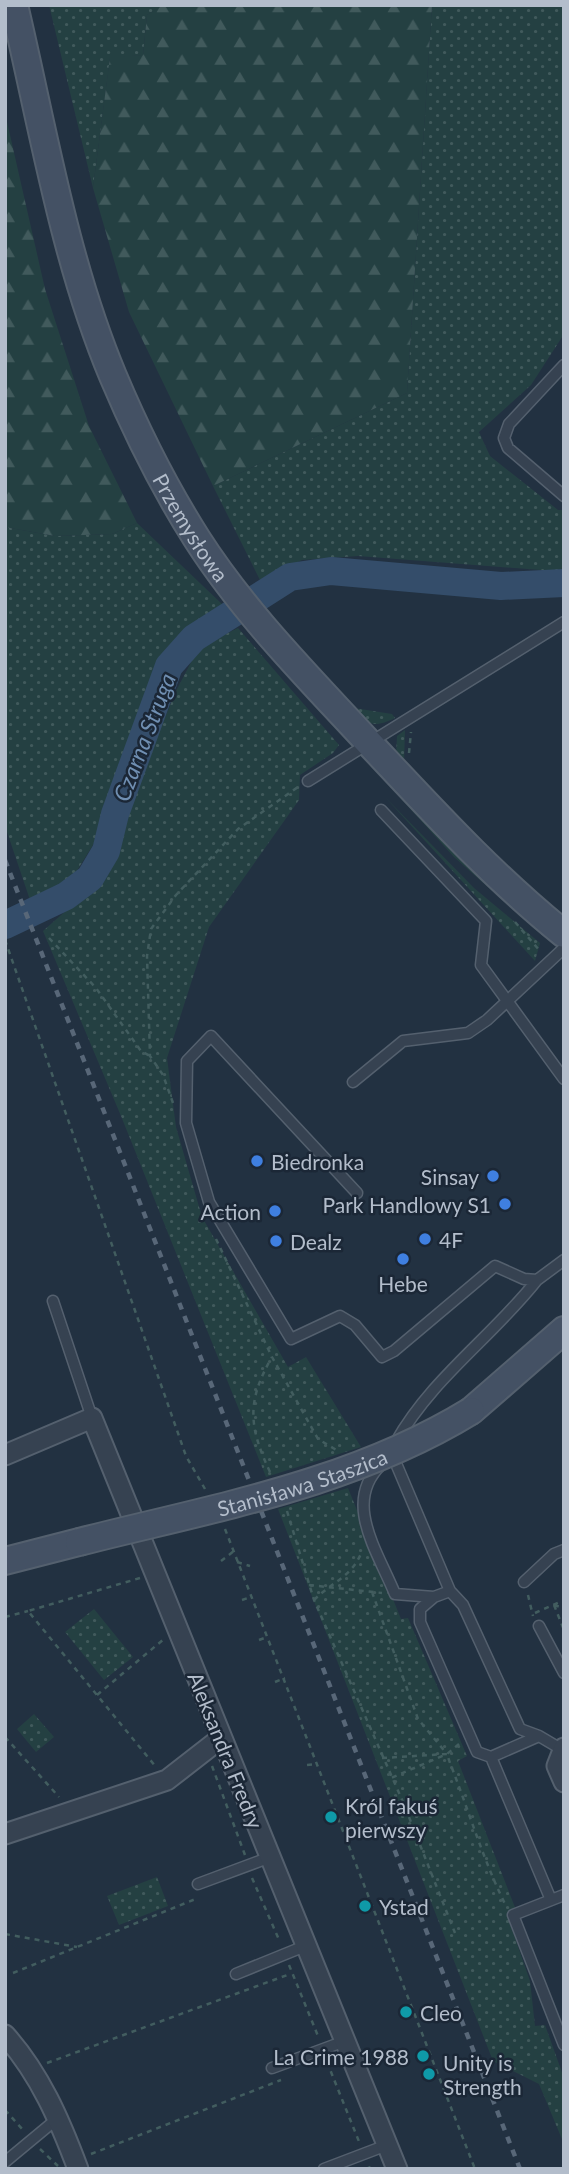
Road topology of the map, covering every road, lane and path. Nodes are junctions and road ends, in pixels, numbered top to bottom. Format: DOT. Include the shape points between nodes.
graph roads {
  1 [pos="14,5"];
  2 [pos="564,365"];
  3 [pos="564,496"];
  4 [pos="564,622"];
  5 [pos="369,743"];
  6 [pos="308,781"];
  7 [pos="381,810"];
  8 [pos="564,934"];
  9 [pos="49,937"];
  10 [pos="5,940"];
  11 [pos="564,948"];
  12 [pos="507,1001"];
  13 [pos="150,1056"];
  14 [pos="564,1057"];
  15 [pos="554,1066"];
  16 [pos="564,1079"];
  17 [pos="353,1082"];
  18 [pos="176,1114"];
  19 [pos="357,1193"];
  20 [pos="214,1235"];
  21 [pos="564,1260"];
  22 [pos="537,1280"];
  23 [pos="53,1301"];
  24 [pos="564,1330"];
  25 [pos="92,1418"];
  26 [pos="338,1451"];
  27 [pos="391,1452"];
  28 [pos="5,1455"];
  29 [pos="211,1499"];
  30 [pos="222,1519"];
  31 [pos="368,1526"];
  32 [pos="564,1550"];
  33 [pos="234,1551"];
  34 [pos="5,1561"];
  35 [pos="221,1561"];
  36 [pos="237,1562"];
  37 [pos="250,1566"];
  38 [pos="137,1570"];
  39 [pos="140,1578"];
  40 [pos="524,1581"];
  41 [pos="327,1587"];
  42 [pos="144,1589"];
  43 [pos="450,1591"];
  44 [pos="372,1592"];
  45 [pos="395,1594"];
  46 [pos="251,1597"];
  47 [pos="434,1597"];
  48 [pos="242,1600"];
  49 [pos="314,1600"];
  50 [pos="564,1600"];
  51 [pos="554,1605"];
  52 [pos="564,1608"];
  53 [pos="28,1611"];
  54 [pos="532,1615"];
  55 [pos="5,1617"];
  56 [pos="539,1626"];
  57 [pos="564,1630"];
  58 [pos="161,1632"];
  59 [pos="268,1637"];
  60 [pos="164,1639"];
  61 [pos="259,1640"];
  62 [pos="168,1651"];
  63 [pos="564,1673"];
  64 [pos="285,1678"];
  65 [pos="275,1682"];
  66 [pos="97,1695"];
  67 [pos="300,1719"];
  68 [pos="292,1722"];
  69 [pos="470,1736"];
  70 [pos="539,1736"];
  71 [pos="5,1737"];
  72 [pos="213,1743"];
  73 [pos="562,1749"];
  74 [pos="447,1754"];
  75 [pos="491,1757"];
  76 [pos="382,1758"];
  77 [pos="318,1764"];
  78 [pos="307,1765"];
  79 [pos="391,1777"];
  80 [pos="167,1780"];
  81 [pos="564,1782"];
  82 [pos="62,1800"];
  83 [pos="5,1834"];
  84 [pos="268,1858"];
  85 [pos="248,1865"];
  86 [pos="198,1884"];
  87 [pos="564,1895"];
  88 [pos="201,1896"];
  89 [pos="551,1900"];
  90 [pos="513,1916"];
  91 [pos="455,1933"];
  92 [pos="5,1934"];
  93 [pos="305,1946"];
  94 [pos="77,1947"];
  95 [pos="284,1955"];
  96 [pos="13,1973"];
  97 [pos="292,1973"];
  98 [pos="236,1974"];
  99 [pos="5,2035"];
  100 [pos="345,2041"];
  101 [pos="564,2045"];
  102 [pos="322,2049"];
  103 [pos="272,2068"];
  104 [pos="31,2069"];
  105 [pos="289,2076"];
  106 [pos="58,2118"];
  107 [pos="387,2145"];
  108 [pos="364,2153"];
  109 [pos="5,2162"];
  110 [pos="77,2165"];
  111 [pos="377,2167"];
  112 [pos="324,2169"];
  113 [pos="366,2169"];
  114 [pos="397,2169"];
  115 [pos="475,2169"];
  1 -- 5 [label="street, Przemysłowa" via="74,258 112,374 167,489 260,622"];
  2 -- 3 [label="lane" via="509,424 504,438 508,449"];
  4 -- 5 [label="lane"];
  5 -- 6 [label="lane"];
  5 -- 8 [label="street, Przemysłowa" via="467,849"];
  6 -- 13 [label="path" via="238,830 176,895 151,929 147,956"];
  7 -- 12 [label="lane" via="486,922 481,965"];
  9 -- 13 [label="path" via="96,988 141,1051"];
  10 -- 29 [label="path" via="186,1457"];
  11 -- 12 [label="lane"];
  12 -- 15 [label="lane"];
  12 -- 17 [label="lane" via="468,1033 403,1041"];
  13 -- 18 [label="path" via="163,1075"];
  14 -- 15 [label="lane"];
  15 -- 16 [label="lane"];
  19 -- 22 [label="lane" via="211,1036 187,1061 186,1123 209,1202 291,1339 340,1316 355,1325 382,1357 495,1266"];
  20 -- 26 [label="path" via="318,1440"];
  21 -- 22 [label="lane"];
  22 -- 27 [label="lane" via="426,1398"];
  23 -- 25 [label="lane"];
  24 -- 34 [label="street, Stanisława Staszica, bridge" via="471,1411 400,1451 345,1472"];
  25 -- 28 [label="street"];
  25 -- 72 [label="street, Aleksandra Fredry"];
  27 -- 31 [label="lane" via="367,1478 363,1490 361,1510"];
  27 -- 43 [label="lane"];
  30 -- 33 [label="path"];
  31 -- 41 [label="path" via="357,1565 347,1577"];
  31 -- 45 [label="lane"];
  32 -- 40 [label="lane"];
  33 -- 35 [label="path"];
  33 -- 36 [label="path"];
  36 -- 37 [label="path"];
  36 -- 46 [label="path"];
  38 -- 39 [label="path"];
  39 -- 42 [label="path"];
  39 -- 53 [label="path"];
  40 -- 54 [label="path"];
  41 -- 44 [label="path"];
  41 -- 49 [label="path"];
  41 -- 49 [label="path" via="309,1585"];
  43 -- 47 [label="lane"];
  43 -- 70 [label="lane" via="463,1605 520,1729"];
  44 -- 45 [label="path"];
  44 -- 74 [label="path" via="418,1719"];
  45 -- 47 [label="lane"];
  46 -- 48 [label="path"];
  46 -- 59 [label="path"];
  47 -- 69 [label="lane" via="420,1609 420,1622"];
  49 -- 76 [label="path"];
  50 -- 51 [label="path"];
  51 -- 52 [label="path"];
  51 -- 54 [label="path"];
  51 -- 57 [label="path"];
  53 -- 55 [label="path"];
  53 -- 66 [label="path"];
  54 -- 56 [label="path"];
  56 -- 63 [label="lane"];
  58 -- 60 [label="path"];
  59 -- 61 [label="path"];
  59 -- 64 [label="path"];
  60 -- 62 [label="path"];
  60 -- 66 [label="path"];
  64 -- 65 [label="path"];
  64 -- 67 [label="path"];
  66 -- 80 [label="path"];
  67 -- 68 [label="path"];
  67 -- 77 [label="path"];
  69 -- 74 [label="path"];
  69 -- 75 [label="lane" via="477,1752"];
  70 -- 73 [label="lane"];
  70 -- 75 [label="lane"];
  71 -- 82 [label="path"];
  72 -- 80 [label="street"];
  72 -- 84 [label="street, Aleksandra Fredry"];
  72 -- 85 [label="path"];
  73 -- 81 [label="street" via="557,1766"];
  74 -- 76 [label="path"];
  74 -- 79 [label="path"];
  74 -- 90 [label="path" via="487,1868"];
  75 -- 89 [label="lane"];
  76 -- 79 [label="path"];
  77 -- 78 [label="path"];
  77 -- 115 [label="path"];
  79 -- 91 [label="path"];
  80 -- 83 [label="street"];
  84 -- 85 [label="lane"];
  84 -- 93 [label="street, Aleksandra Fredry"];
  85 -- 86 [label="lane"];
  85 -- 95 [label="path"];
  87 -- 89 [label="lane"];
  88 -- 94 [label="path"];
  89 -- 90 [label="lane"];
  90 -- 101 [label="lane"];
  92 -- 94 [label="path"];
  93 -- 95 [label="lane"];
  93 -- 100 [label="street, Aleksandra Fredry"];
  94 -- 96 [label="path"];
  95 -- 97 [label="path"];
  95 -- 98 [label="lane"];
  97 -- 102 [label="path"];
  97 -- 104 [label="path"];
  99 -- 104 [label="street"];
  100 -- 102 [label="lane"];
  100 -- 107 [label="street, Aleksandra Fredry"];
  102 -- 103 [label="lane"];
  102 -- 108 [label="path"];
  104 -- 106 [label="street"];
  105 -- 110 [label="path"];
  106 -- 109 [label="lane"];
  106 -- 110 [label="street"];
  107 -- 108 [label="lane"];
  107 -- 114 [label="street, Aleksandra Fredry"];
  108 -- 111 [label="path"];
  108 -- 112 [label="lane"];
  111 -- 113 [label="path"];
}
